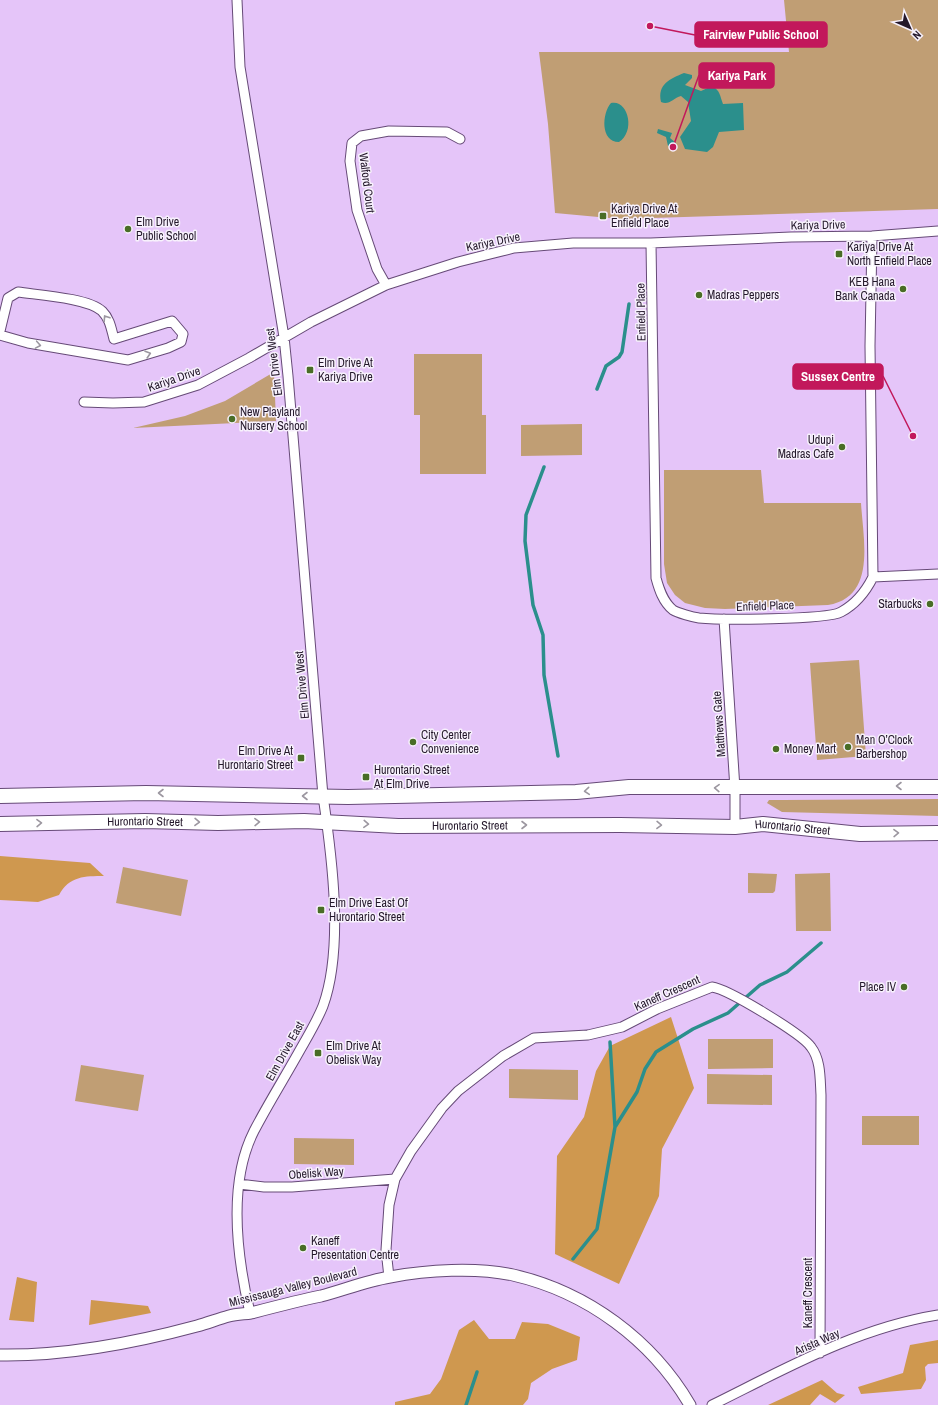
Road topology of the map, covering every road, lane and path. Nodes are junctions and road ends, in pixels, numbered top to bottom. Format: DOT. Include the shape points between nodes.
graph roads {
  1 [pos="237,0"];
  2 [pos="460,139"];
  3 [pos="938,231"];
  4 [pos="872,236"];
  5 [pos="651,243"];
  6 [pos="386,285"];
  7 [pos="0,331"];
  8 [pos="0,335"];
  9 [pos="284,338"];
  10 [pos="84,402"];
  11 [pos="938,574"];
  12 [pos="873,576"];
  13 [pos="724,619"];
  14 [pos="938,787"];
  15 [pos="735,788"];
  16 [pos="0,796"];
  17 [pos="323,796"];
  18 [pos="327,822"];
  19 [pos="0,824"];
  20 [pos="735,827"];
  21 [pos="936,834"];
  22 [pos="395,1179"];
  23 [pos="239,1184"];
  24 [pos="389,1277"];
  25 [pos="250,1313"];
  26 [pos="938,1315"];
  27 [pos="820,1353"];
  28 [pos="0,1355"];
  29 [pos="690,1405"];
  30 [pos="712,1405"];
  1 -- 9 [label="street, Elm Drive West" via="240,67"];
  2 -- 6 [label="street, Walford Court" via="447,132 389,131 361,136 352,143 350,161 356,210 377,269"];
  3 -- 4 [label="street, Kariya Drive"];
  4 -- 5 [label="street, Kariya Drive"];
  4 -- 12 [label="street, Enfield Place" via="870,346"];
  5 -- 6 [label="street, Kariya Drive" via="573,243 514,248 458,262"];
  5 -- 13 [label="street, Enfield Place" via="656,578 662,596 673,610 698,618"];
  6 -- 9 [label="street, Kariya Drive"];
  8 -- 7 [label="street, one-way" via="28,343 128,360 181,342 183,334 172,320 114,339 110,322 101,310 86,302 18,292 8,298"];
  9 -- 10 [label="street, Kariya Drive" via="195,386 144,402"];
  9 -- 17 [label="street, Elm Drive West"];
  11 -- 12 [label="street"];
  12 -- 13 [label="street, Enfield Place" via="858,600 840,612 823,616"];
  13 -- 15 [label="street, Matthews Gate"];
  14 -- 15 [label="main road, one-way"];
  15 -- 17 [label="main road, one-way" via="629,788 576,792"];
  15 -- 20 [label="street, Matthews Gate"];
  17 -- 16 [label="main road, one-way" via="146,793"];
  17 -- 18 [label="street, Elm Drive East"];
  19 -- 18 [label="main road, Hurontario Street, one-way" via="146,821"];
  18 -- 20 [label="main road, Hurontario Street, one-way" via="398,826"];
  18 -- 23 [label="street, Elm Drive East" via="335,936 331,974 322,1007 253,1133 241,1167"];
  20 -- 21 [label="main road, Hurontario Street, one-way" via="763,824 860,834"];
  22 -- 23 [label="street, Obelisk Way" via="292,1187"];
  22 -- 24 [label="street, Kaneff Crescent" via="389,1205 386,1250"];
  22 -- 27 [label="street, Kaneff Crescent" via="442,1108 458,1091 504,1056 534,1038 588,1035 622,1027 657,1009 712,987 726,990 811,1046 818,1062 821,1094"];
  23 -- 25 [label="street, Elm Drive East" via="237,1225"];
  24 -- 25 [label="street, Mississauga Valley Boulevard"];
  24 -- 29 [label="street, Mississauga Valley Boulevard" via="440,1271 472,1271 512,1275 561,1291 615,1322 645,1346 673,1378"];
  25 -- 28 [label="street, Mississauga Valley Boulevard" via="99,1347 32,1355"];
  26 -- 27 [label="street, Arista Way" via="876,1330"];
  27 -- 30 [label="street, Arista Way"];
}
